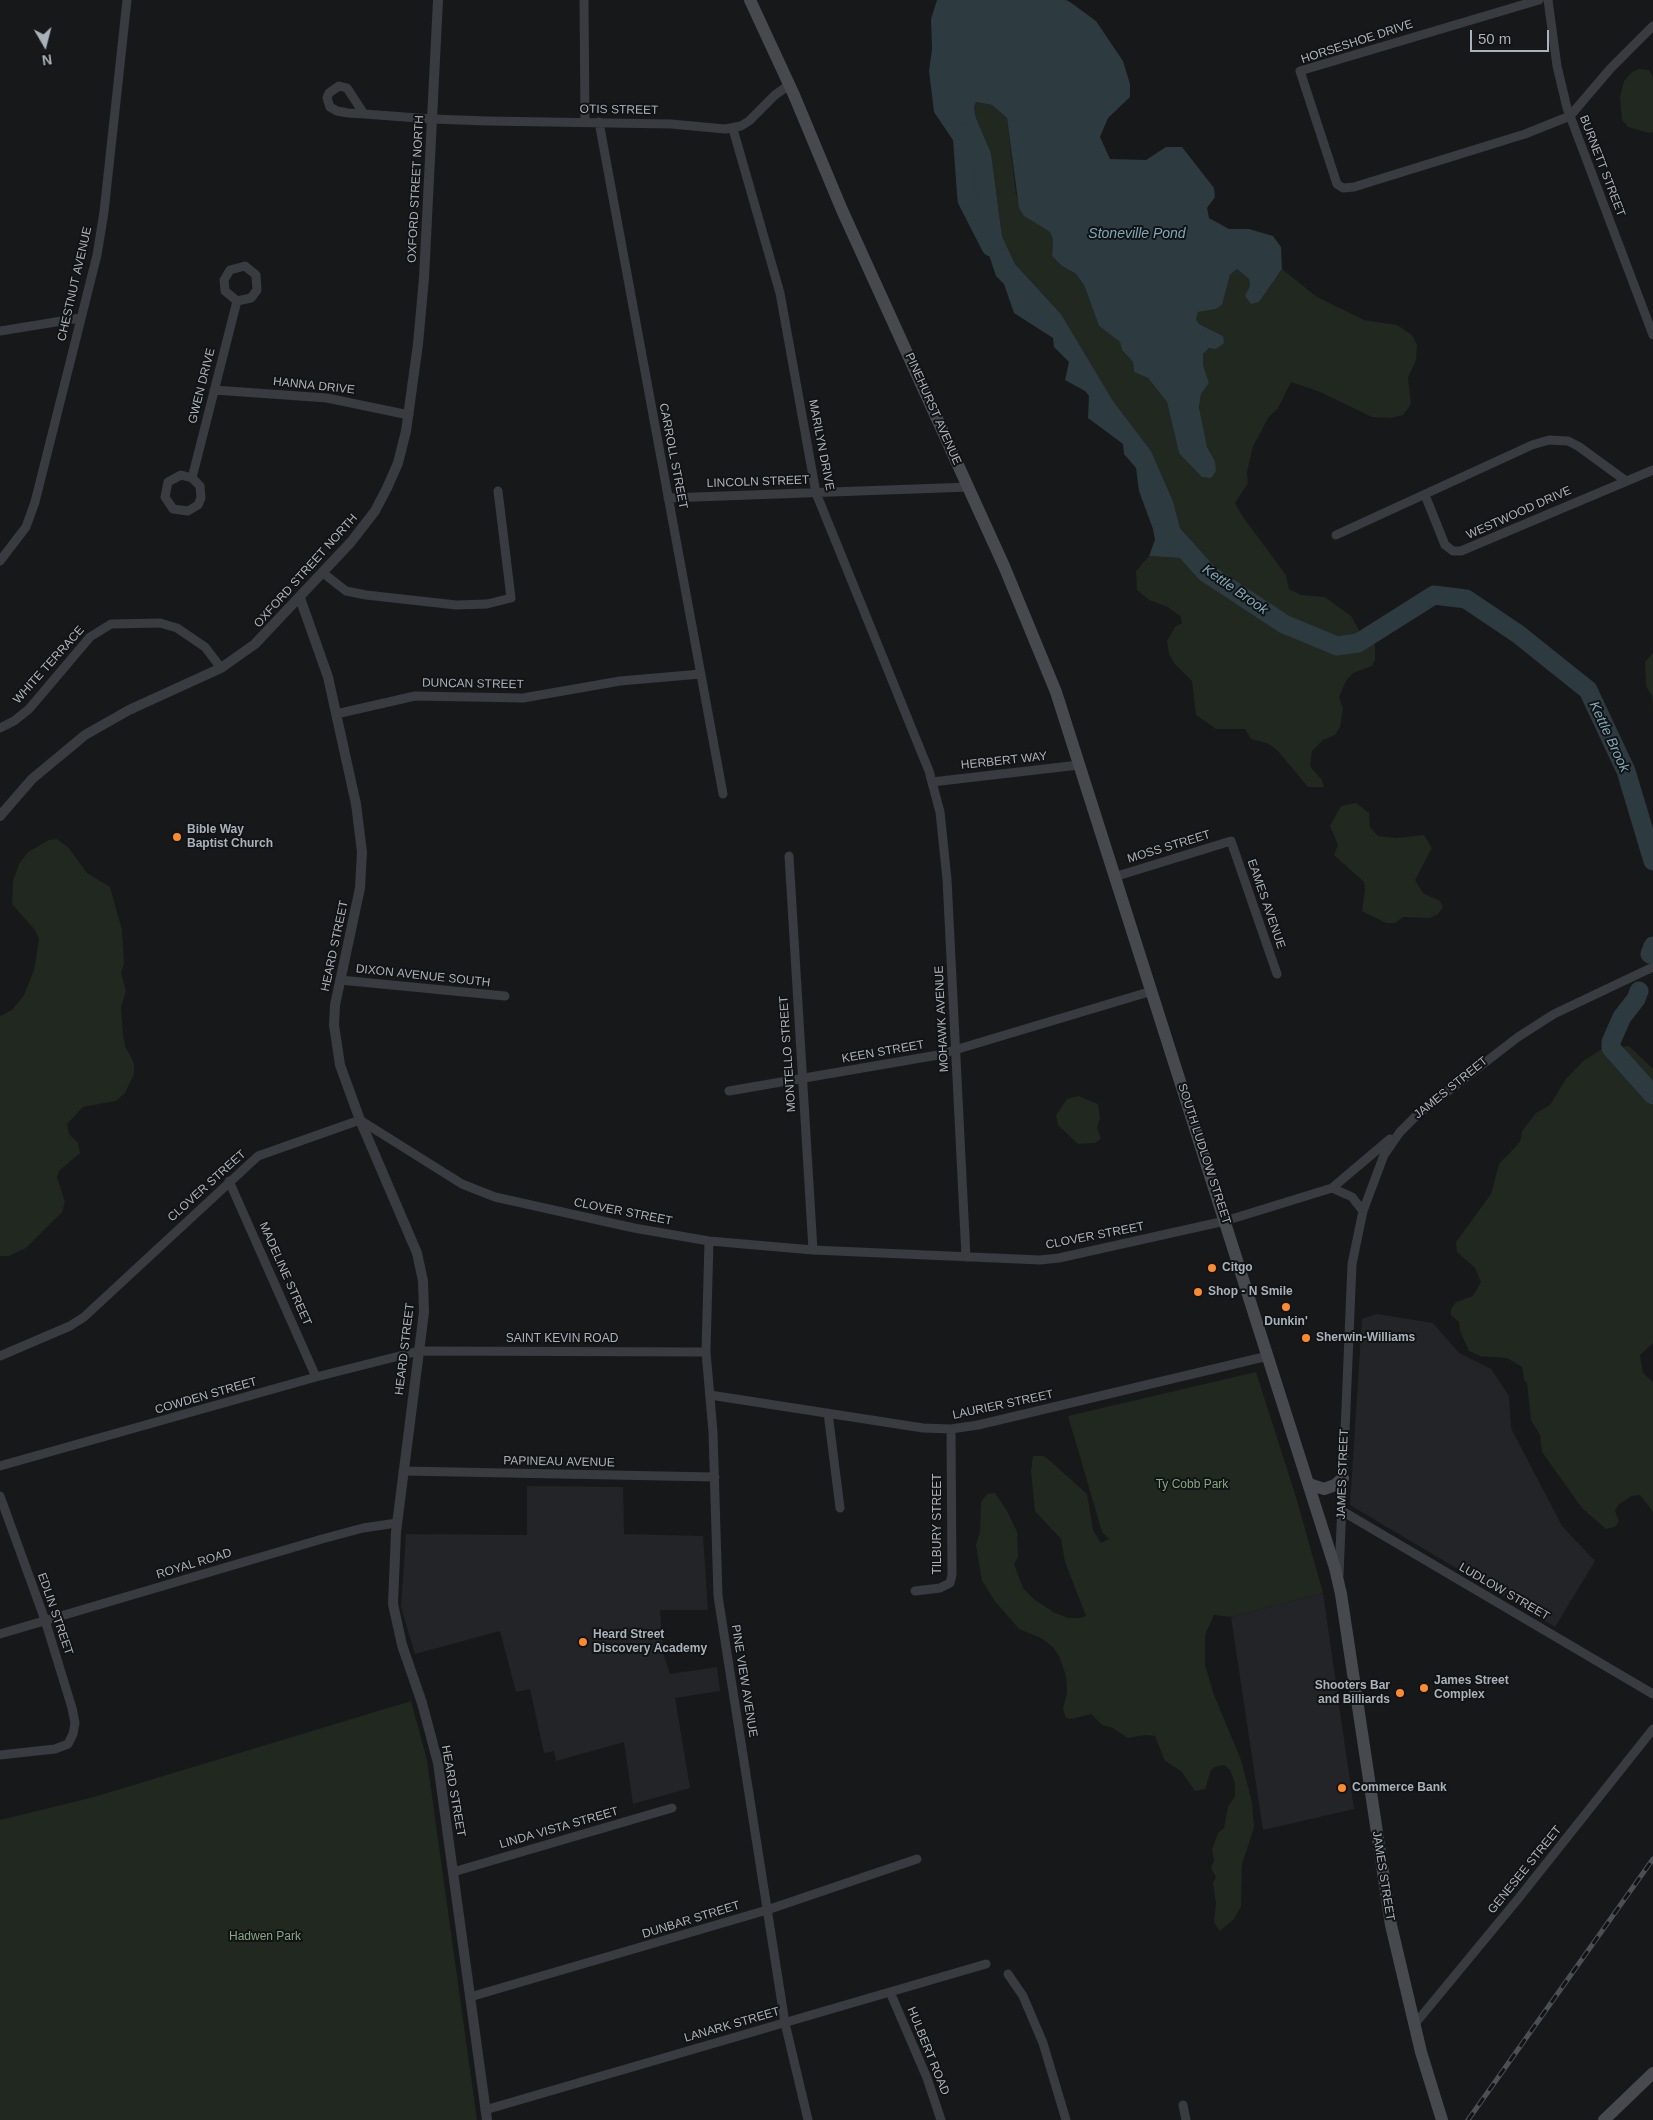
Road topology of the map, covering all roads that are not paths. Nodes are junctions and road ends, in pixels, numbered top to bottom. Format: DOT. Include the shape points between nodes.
graph roads {
  1 [pos="127,0"];
  2 [pos="438,0"];
  3 [pos="584,0"];
  4 [pos="750,0"];
  5 [pos="1539,0"];
  6 [pos="1548,0"];
  7 [pos="1653,26"];
  8 [pos="789,86"];
  9 [pos="364,114"];
  10 [pos="1570,116"];
  11 [pos="432,119"];
  12 [pos="585,122"];
  13 [pos="598,122"];
  14 [pos="733,129"];
  15 [pos="237,301"];
  16 [pos="80,318"];
  17 [pos="0,331"];
  18 [pos="1653,335"];
  19 [pos="214,390"];
  20 [pos="409,415"];
  21 [pos="1653,470"];
  22 [pos="192,478"];
  23 [pos="1626,481"];
  24 [pos="969,487"];
  25 [pos="498,491"];
  26 [pos="816,493"];
  27 [pos="1425,495"];
  28 [pos="668,498"];
  29 [pos="1336,535"];
  30 [pos="0,561"];
  31 [pos="323,572"];
  32 [pos="300,598"];
  33 [pos="221,668"];
  34 [pos="701,674"];
  35 [pos="336,714"];
  36 [pos="0,728"];
  37 [pos="1079,765"];
  38 [pos="932,782"];
  39 [pos="723,794"];
  40 [pos="0,816"];
  41 [pos="1097,826"];
  42 [pos="1231,841"];
  43 [pos="789,856"];
  44 [pos="1114,877"];
  45 [pos="1653,967"];
  46 [pos="1277,974"];
  47 [pos="340,980"];
  48 [pos="1152,991"];
  49 [pos="505,996"];
  50 [pos="956,1050"];
  51 [pos="802,1078"];
  52 [pos="729,1091"];
  53 [pos="360,1120"];
  54 [pos="1404,1128"];
  55 [pos="229,1181"];
  56 [pos="1332,1188"];
  57 [pos="1362,1211"];
  58 [pos="1225,1222"];
  59 [pos="709,1241"];
  60 [pos="813,1250"];
  61 [pos="966,1257"];
  62 [pos="419,1351"];
  63 [pos="706,1352"];
  64 [pos="0,1356"];
  65 [pos="1268,1356"];
  66 [pos="316,1377"];
  67 [pos="710,1395"];
  68 [pos="828,1413"];
  69 [pos="951,1429"];
  70 [pos="0,1466"];
  71 [pos="403,1471"];
  72 [pos="715,1477"];
  73 [pos="1343,1478"];
  74 [pos="1308,1484"];
  75 [pos="0,1496"];
  76 [pos="840,1508"];
  77 [pos="1342,1511"];
  78 [pos="397,1523"];
  79 [pos="1339,1586"];
  80 [pos="915,1591"];
  81 [pos="45,1620"];
  82 [pos="0,1634"];
  83 [pos="1653,1694"];
  84 [pos="1653,1729"];
  85 [pos="0,1755"];
  86 [pos="672,1808"];
  87 [pos="917,1859"];
  88 [pos="453,1872"];
  89 [pos="767,1910"];
  90 [pos="986,1964"];
  91 [pos="1008,1974"];
  92 [pos="890,1992"];
  93 [pos="470,1997"];
  94 [pos="785,2023"];
  95 [pos="1414,2025"];
  96 [pos="1653,2072"];
  97 [pos="1183,2105"];
  98 [pos="486,2115"];
  99 [pos="808,2120"];
  100 [pos="941,2120"];
  101 [pos="1066,2120"];
  102 [pos="1186,2120"];
  103 [pos="1442,2120"];
  104 [pos="1604,2120"];
  1 -- 16 [label="street, CHESTNUT AVENUE" via="104,212"];
  2 -- 11 [label="street, OXFORD STREET NORTH"];
  3 -- 12 [label="street"];
  4 -- 8 [label="main road, PINEHURST AVENUE"];
  5 -- 10 [label="street, HORSESHOE DRIVE" via="1300,71 1335,181 1343,188 1526,134"];
  6 -- 10 [label="street, BURNETT STREET" via="1560,84"];
  7 -- 10 [label="street"];
  8 -- 14 [label="street" via="749,121"];
  8 -- 24 [label="main road, PINEHURST AVENUE"];
  9 -- 11 [label="street, OTIS STREET"];
  10 -- 18 [label="street, BURNETT STREET"];
  11 -- 12 [label="street, OTIS STREET"];
  11 -- 20 [label="street, OXFORD STREET NORTH" via="424,278"];
  12 -- 13 [label="street, OTIS STREET"];
  13 -- 14 [label="street, OTIS STREET"];
  13 -- 28 [label="street, CARROLL STREET"];
  14 -- 26 [label="street, MARILYN DRIVE" via="780,293"];
  15 -- 19 [label="street, GWEN DRIVE"];
  16 -- 17 [label="street"];
  16 -- 30 [label="street, CHESTNUT AVENUE" via="35,502 26,527"];
  19 -- 20 [label="street, HANNA DRIVE" via="327,398"];
  19 -- 22 [label="street, GWEN DRIVE"];
  20 -- 31 [label="street, OXFORD STREET NORTH" via="398,463 383,496 362,529"];
  21 -- 23 [label="street, WESTWOOD DRIVE"];
  22 -- 22 [label="street" via="181,475 168,482 165,497 173,509 188,511 200,501 200,486"];
  23 -- 27 [label="street" via="1578,446 1562,440 1548,440"];
  23 -- 27 [label="street, WESTWOOD DRIVE" via="1461,551 1453,551 1445,545"];
  24 -- 26 [label="street, LINCOLN STREET"];
  24 -- 37 [label="main road, PINEHURST AVENUE" via="1056,692"];
  25 -- 31 [label="street" via="510,598 461,606 366,595 346,591"];
  26 -- 28 [label="street, LINCOLN STREET"];
  26 -- 38 [label="street, MARILYN DRIVE"];
  27 -- 29 [label="street"];
  28 -- 34 [label="street, CARROLL STREET"];
  31 -- 32 [label="street, OXFORD STREET NORTH"];
  32 -- 33 [label="street, OXFORD STREET NORTH" via="255,644"];
  32 -- 35 [label="street, HEARD STREET" via="317,642"];
  33 -- 36 [label="street, WHITE TERRACE" via="205,647 177,628 160,622 111,624 90,637 29,709"];
  33 -- 40 [label="street, OXFORD STREET NORTH" via="129,710 85,735 32,779"];
  34 -- 35 [label="street, DUNCAN STREET" via="620,681 523,698 415,696"];
  34 -- 39 [label="street, CARROLL STREET"];
  35 -- 47 [label="street, HEARD STREET" via="356,804 362,852 360,888"];
  37 -- 38 [label="street, HERBERT WAY"];
  37 -- 41 [label="main road, PINEHURST AVENUE"];
  38 -- 50 [label="street, MOHAWK AVENUE" via="945,845"];
  41 -- 44 [label="main road, SOUTH LUDLOW STREET"];
  42 -- 44 [label="street, MOSS STREET"];
  42 -- 46 [label="street, EAMES AVENUE"];
  43 -- 51 [label="street, MONTELLO STREET"];
  44 -- 48 [label="main road, SOUTH LUDLOW STREET"];
  45 -- 54 [label="street, JAMES STREET" via="1530,1028"];
  47 -- 49 [label="street, DIXON AVENUE SOUTH"];
  47 -- 53 [label="street, HEARD STREET" via="335,1005 335,1037 340,1065"];
  48 -- 50 [label="street, KEEN STREET"];
  48 -- 58 [label="main road, SOUTH LUDLOW STREET"];
  50 -- 51 [label="street, KEEN STREET"];
  50 -- 61 [label="street, MOHAWK AVENUE"];
  51 -- 52 [label="street, KEEN STREET"];
  51 -- 60 [label="street, MONTELLO STREET"];
  53 -- 55 [label="street, CLOVER STREET" via="258,1156"];
  53 -- 59 [label="street, CLOVER STREET" via="462,1184 495,1197"];
  53 -- 62 [label="street, HEARD STREET" via="421,1266 424,1312"];
  54 -- 56 [label="street, CLOVER STREET"];
  54 -- 57 [label="street, JAMES STREET" via="1381,1160"];
  55 -- 64 [label="street, CLOVER STREET" via="84,1317"];
  55 -- 66 [label="street, MADELINE STREET"];
  56 -- 57 [label="street" via="1352,1197"];
  56 -- 58 [label="street, CLOVER STREET"];
  57 -- 73 [label="street, JAMES STREET" via="1350,1284"];
  58 -- 61 [label="street, CLOVER STREET" via="1059,1258"];
  58 -- 65 [label="main road, SOUTH LUDLOW STREET"];
  59 -- 60 [label="street, CLOVER STREET"];
  59 -- 63 [label="street, PINE VIEW AVENUE"];
  60 -- 61 [label="street, CLOVER STREET"];
  62 -- 63 [label="street, SAINT KEVIN ROAD"];
  62 -- 66 [label="street, COWDEN STREET"];
  62 -- 71 [label="street, HEARD STREET"];
  63 -- 67 [label="street, PINE VIEW AVENUE"];
  65 -- 69 [label="street, LAURIER STREET"];
  65 -- 74 [label="main road, SOUTH LUDLOW STREET"];
  66 -- 70 [label="street, COWDEN STREET"];
  67 -- 68 [label="street, LAURIER STREET"];
  67 -- 72 [label="street, PINE VIEW AVENUE"];
  68 -- 69 [label="street, LAURIER STREET"];
  68 -- 76 [label="street"];
  69 -- 80 [label="street, TILBURY STREET" via="952,1575 950,1583 940,1588"];
  71 -- 72 [label="street, PAPINEAU AVENUE"];
  71 -- 78 [label="street, HEARD STREET"];
  72 -- 89 [label="street, PINE VIEW AVENUE" via="718,1596"];
  73 -- 74 [label="main road" via="1324,1489"];
  73 -- 77 [label="street, JAMES STREET"];
  74 -- 79 [label="main road, SOUTH LUDLOW STREET"];
  75 -- 81 [label="street, EDLIN STREET"];
  77 -- 79 [label="street, JAMES STREET"];
  77 -- 83 [label="street, LUDLOW STREET"];
  78 -- 81 [label="street, ROYAL ROAD" via="322,1539"];
  78 -- 88 [label="street, HEARD STREET" via="394,1594 397,1625 438,1763"];
  79 -- 95 [label="main road, JAMES STREET" via="1385,1890"];
  81 -- 82 [label="street, ROYAL ROAD"];
  81 -- 85 [label="street, EDLIN STREET" via="75,1723 69,1741 54,1749"];
  84 -- 95 [label="street, GENESEE STREET"];
  86 -- 88 [label="street, LINDA VISTA STREET"];
  87 -- 89 [label="street, DUNBAR STREET"];
  88 -- 93 [label="street, HEARD STREET"];
  89 -- 93 [label="street, DUNBAR STREET"];
  89 -- 94 [label="street, PINE VIEW AVENUE"];
  90 -- 92 [label="street, LANARK STREET"];
  91 -- 101 [label="street" via="1022,1996 1043,2043"];
  92 -- 94 [label="street, LANARK STREET"];
  92 -- 100 [label="street, HULBERT ROAD" via="924,2069"];
  93 -- 98 [label="street, HEARD STREET"];
  94 -- 98 [label="street, LANARK STREET"];
  94 -- 99 [label="street, PINE VIEW AVENUE"];
  95 -- 103 [label="main road, JAMES STREET"];
  96 -- 104 [label="main road"];
  97 -- 102 [label="street"];
}
